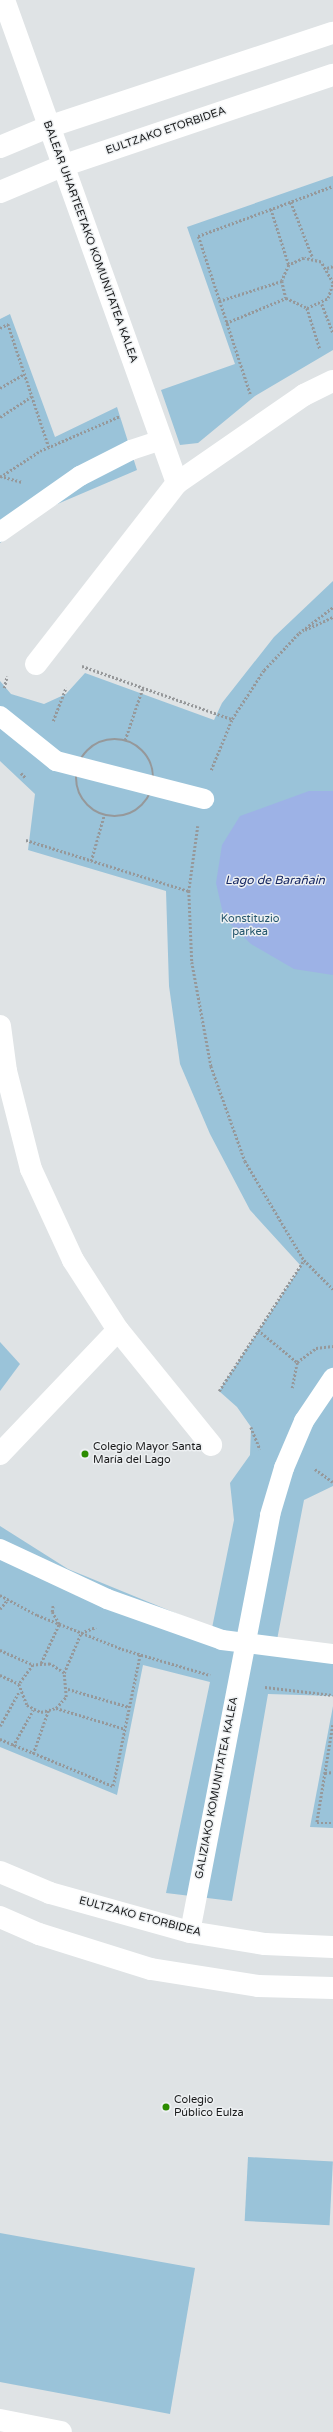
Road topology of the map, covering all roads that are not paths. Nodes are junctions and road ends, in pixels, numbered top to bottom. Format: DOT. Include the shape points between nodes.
graph roads {
  1 [pos="4,0"];
  2 [pos="333,33"];
  3 [pos="333,75"];
  4 [pos="48,127"];
  5 [pos="0,147"];
  6 [pos="62,166"];
  7 [pos="0,192"];
  8 [pos="333,381"];
  9 [pos="161,440"];
  10 [pos="177,483"];
  11 [pos="0,532"];
  12 [pos="36,664"];
  13 [pos="0,716"];
  14 [pos="204,799"];
  15 [pos="0,1026"];
  16 [pos="118,1330"];
  17 [pos="333,1378"];
  18 [pos="211,1445"];
  19 [pos="0,1454"];
  20 [pos="0,1549"];
  21 [pos="246,1644"];
  22 [pos="333,1654"];
  23 [pos="0,1872"];
  24 [pos="0,1917"];
  25 [pos="190,1932"];
  26 [pos="333,1948"];
  27 [pos="333,1988"];
  28 [pos="0,2420"];
  29 [pos="61,2432"];
  1 -- 4 [label="street, BALEAR UHARTEETAKO KOMUNITATEA KALEA"];
  2 -- 4 [label="street"];
  3 -- 6 [label="street, EULTZAKO ETORBIDEA"];
  4 -- 5 [label="street"];
  4 -- 6 [label="street, BALEAR UHARTEETAKO KOMUNITATEA KALEA"];
  6 -- 7 [label="street, EULTZAKO ETORBIDEA"];
  6 -- 9 [label="street, BALEAR UHARTEETAKO KOMUNITATEA KALEA"];
  8 -- 10 [label="street" via="304,395"];
  9 -- 10 [label="street, BALEAR UHARTEETAKO KOMUNITATEA KALEA"];
  9 -- 11 [label="street" via="131,450 80,476"];
  10 -- 12 [label="street"];
  13 -- 14 [label="street" via="56,760"];
  15 -- 16 [label="street" via="6,1071 31,1169 73,1260"];
  16 -- 18 [label="street"];
  16 -- 19 [label="street"];
  17 -- 21 [label="street, GALIZIAKO KOMUNITATEA KALEA" via="304,1421 284,1468 270,1515"];
  20 -- 21 [label="street" via="106,1599 222,1640"];
  21 -- 22 [label="street"];
  21 -- 25 [label="street, GALIZIAKO KOMUNITATEA KALEA"];
  23 -- 25 [label="street, EULTZAKO ETORBIDEA" via="50,1893"];
  24 -- 27 [label="street" via="39,1934 151,1970 258,1986"];
  25 -- 26 [label="street, EULTZAKO ETORBIDEA" via="265,1944"];
  28 -- 29 [label="street"];
}
